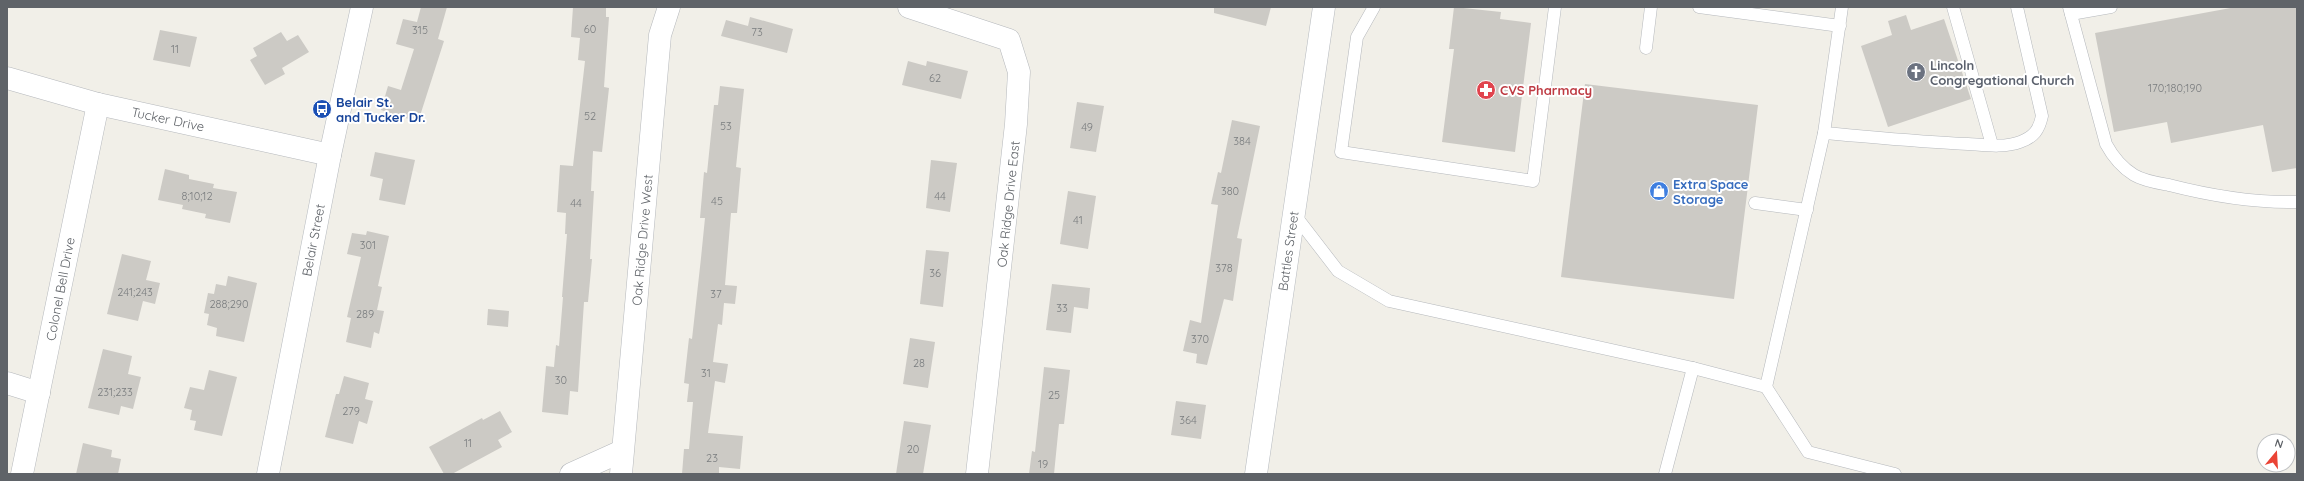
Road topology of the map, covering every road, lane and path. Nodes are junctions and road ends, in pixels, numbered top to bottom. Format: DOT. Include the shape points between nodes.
graph roads {
  1 [pos="362,7"];
  2 [pos="669,7"];
  3 [pos="909,7"];
  4 [pos="1329,7"];
  5 [pos="1374,7"];
  6 [pos="1555,7"];
  7 [pos="1651,7"];
  8 [pos="1699,7"];
  9 [pos="1703,7"];
  10 [pos="1842,7"];
  11 [pos="1953,7"];
  12 [pos="2017,7"];
  13 [pos="2111,7"];
  14 [pos="2070,10"];
  15 [pos="1322,17"];
  16 [pos="1840,26"];
  17 [pos="1646,48"];
  18 [pos="7,78"];
  19 [pos="98,104"];
  20 [pos="1824,132"];
  21 [pos="1992,145"];
  22 [pos="330,155"];
  23 [pos="2297,202"];
  24 [pos="1755,203"];
  25 [pos="1807,210"];
  26 [pos="1294,214"];
  27 [pos="1693,368"];
  28 [pos="7,383"];
  29 [pos="1766,387"];
  30 [pos="39,393"];
  31 [pos="622,451"];
  32 [pos="22,474"];
  33 [pos="268,474"];
  34 [pos="571,474"];
  35 [pos="621,474"];
  36 [pos="977,474"];
  37 [pos="1256,474"];
  38 [pos="1665,474"];
  39 [pos="1895,474"];
  1 -- 22 [label="street, Belair Street"];
  2 -- 31 [label="street, Oak Ridge Drive West" via="660,35"];
  3 -- 36 [label="street, Oak Ridge Drive East" via="1009,40 1019,72 1016,124"];
  4 -- 15 [label="street, Battles Street"];
  5 -- 6 [label="lane" via="1357,37 1341,152 1533,182"];
  7 -- 17 [label="lane"];
  8 -- 9 [label="lane"];
  9 -- 16 [label="lane"];
  10 -- 16 [label="lane"];
  11 -- 21 [label="lane"];
  12 -- 21 [label="lane" via="2042,116 2037,132 2031,137 2019,143"];
  13 -- 14 [label="lane"];
  14 -- 23 [label="lane" via="2106,144 2113,158 2143,179 2187,190 2265,203"];
  15 -- 26 [label="street, Battles Street"];
  16 -- 20 [label="lane"];
  18 -- 19 [label="street, Tucker Drive"];
  19 -- 22 [label="street, Tucker Drive"];
  19 -- 30 [label="street, Colonel Bell Drive"];
  20 -- 21 [label="lane" via="1922,142"];
  20 -- 25 [label="lane"];
  22 -- 33 [label="street, Belair Street"];
  24 -- 25 [label="lane"];
  25 -- 29 [label="lane"];
  26 -- 27 [label="lane" via="1338,271 1389,301"];
  26 -- 37 [label="street, Battles Street"];
  27 -- 29 [label="lane"];
  27 -- 38 [label="lane"];
  28 -- 30 [label="street"];
  29 -- 39 [label="lane" via="1808,452"];
  30 -- 32 [label="street, Colonel Bell Drive"];
  31 -- 34 [label="street"];
  31 -- 35 [label="street, Oak Ridge Drive West"];
}
